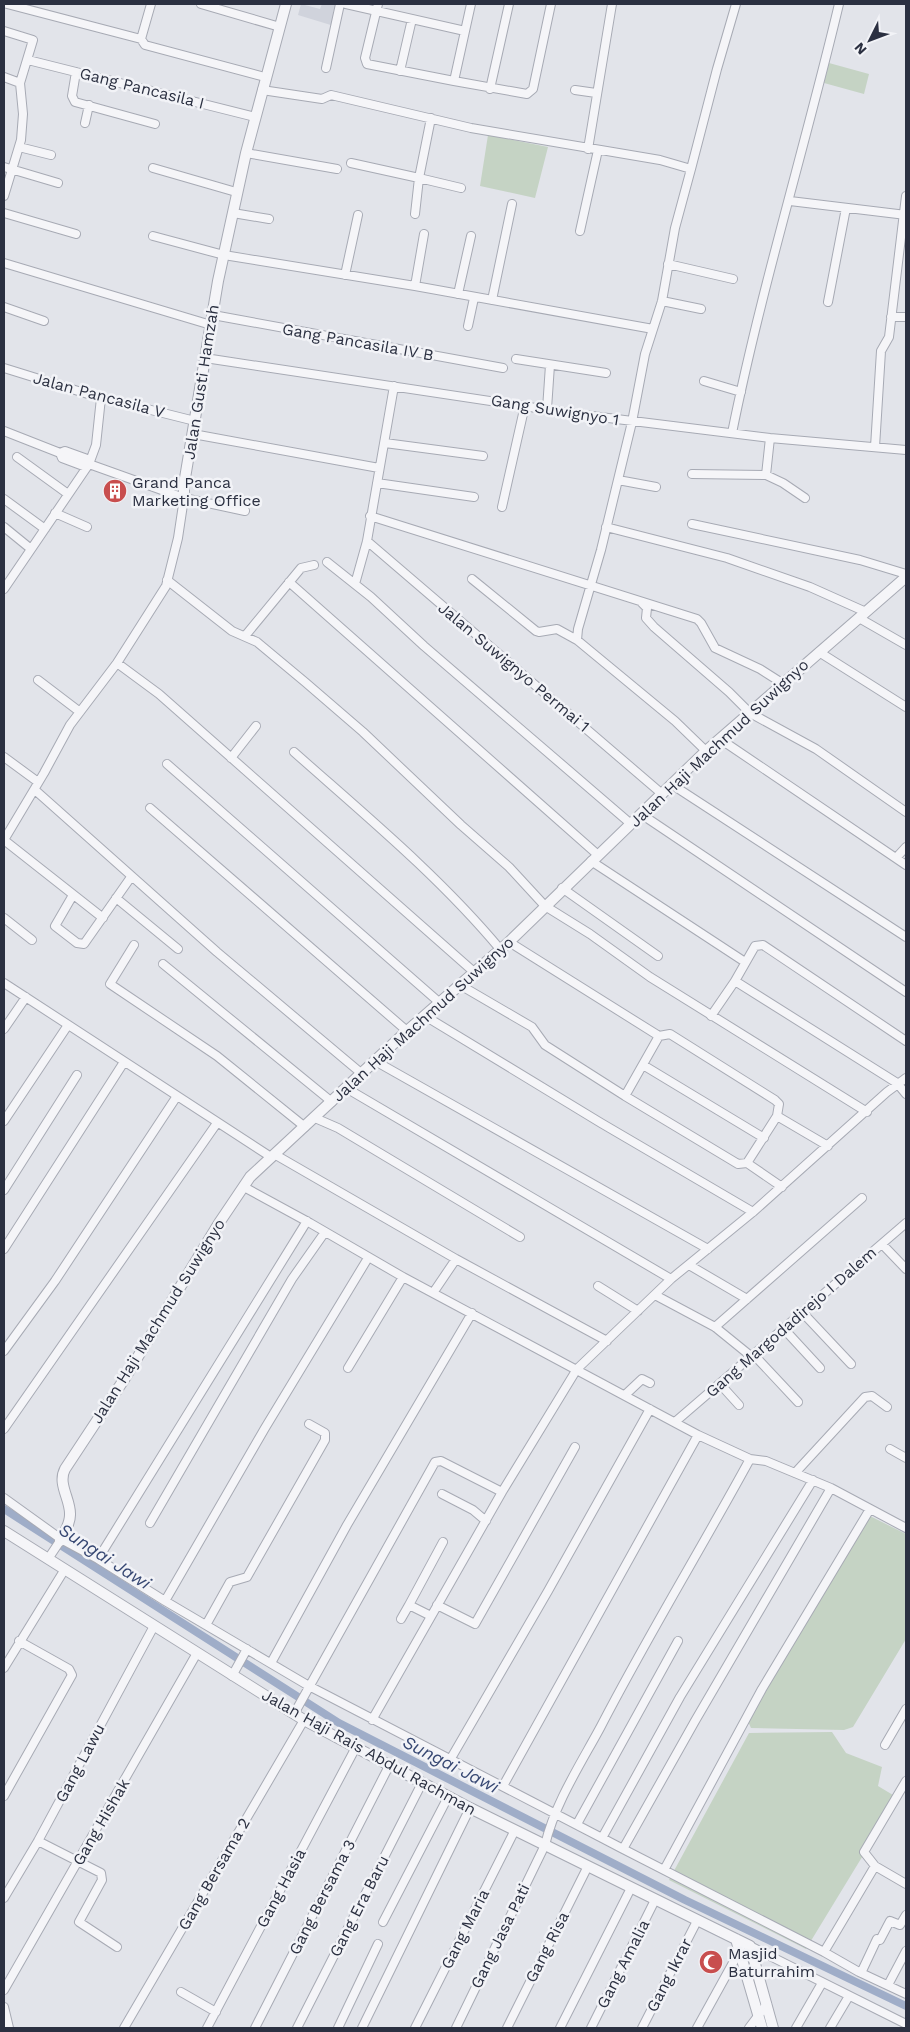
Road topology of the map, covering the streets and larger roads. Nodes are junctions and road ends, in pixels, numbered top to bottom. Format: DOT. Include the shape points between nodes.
graph roads {
  1 [pos="8,4"];
  2 [pos="151,4"];
  3 [pos="201,4"];
  4 [pos="286,4"];
  5 [pos="340,4"];
  6 [pos="346,4"];
  7 [pos="471,4"];
  8 [pos="509,4"];
  9 [pos="551,4"];
  10 [pos="612,4"];
  11 [pos="736,4"];
  12 [pos="839,4"];
  13 [pos="378,8"];
  14 [pos="412,19"];
  15 [pos="280,27"];
  16 [pos="4,31"];
  17 [pos="465,31"];
  18 [pos="141,39"];
  19 [pos="28,60"];
  20 [pos="326,68"];
  21 [pos="400,71"];
  22 [pos="76,72"];
  23 [pos="4,77"];
  24 [pos="265,77"];
  25 [pos="454,82"];
  26 [pos="20,83"];
  27 [pos="490,89"];
  28 [pos="262,90"];
  29 [pos="575,90"];
  30 [pos="596,93"];
  31 [pos="89,105"];
  32 [pos="255,117"];
  33 [pos="430,118"];
  34 [pos="85,123"];
  35 [pos="155,124"];
  36 [pos="19,147"];
  37 [pos="588,149"];
  38 [pos="598,150"];
  39 [pos="246,153"];
  40 [pos="51,155"];
  41 [pos="351,163"];
  42 [pos="7,168"];
  43 [pos="153,168"];
  44 [pos="337,169"];
  45 [pos="691,169"];
  46 [pos="419,178"];
  47 [pos="58,183"];
  48 [pos="461,188"];
  49 [pos="236,192"];
  50 [pos="4,196"];
  51 [pos="906,196"];
  52 [pos="790,201"];
  53 [pos="512,204"];
  54 [pos="846,208"];
  55 [pos="4,213"];
  56 [pos="233,213"];
  57 [pos="415,214"];
  58 [pos="358,215"];
  59 [pos="905,215"];
  60 [pos="269,219"];
  61 [pos="580,231"];
  62 [pos="76,234"];
  63 [pos="424,234"];
  64 [pos="153,236"];
  65 [pos="471,236"];
  66 [pos="224,256"];
  67 [pos="4,263"];
  68 [pos="668,264"];
  69 [pos="345,275"];
  70 [pos="733,279"];
  71 [pos="415,286"];
  72 [pos="458,294"];
  73 [pos="474,298"];
  74 [pos="492,300"];
  75 [pos="662,301"];
  76 [pos="828,302"];
  77 [pos="4,307"];
  78 [pos="701,309"];
  79 [pos="891,317"];
  80 [pos="906,318"];
  81 [pos="212,320"];
  82 [pos="44,321"];
  83 [pos="468,326"];
  84 [pos="653,329"];
  85 [pos="205,358"];
  86 [pos="516,359"];
  87 [pos="550,364"];
  88 [pos="4,368"];
  89 [pos="503,368"];
  90 [pos="606,373"];
  91 [pos="704,381"];
  92 [pos="394,386"];
  93 [pos="740,392"];
  94 [pos="101,398"];
  95 [pos="525,405"];
  96 [pos="547,410"];
  97 [pos="195,421"];
  98 [pos="632,422"];
  99 [pos="732,433"];
  100 [pos="5,434"];
  101 [pos="193,434"];
  102 [pos="770,438"];
  103 [pos="385,443"];
  104 [pos="875,447"];
  105 [pos="906,450"];
  106 [pos="483,456"];
  107 [pos="17,457"];
  108 [pos="88,464"];
  109 [pos="380,468"];
  110 [pos="692,474"];
  111 [pos="766,475"];
  112 [pos="618,480"];
  113 [pos="377,482"];
  114 [pos="656,487"];
  115 [pos="68,494"];
  116 [pos="474,497"];
  117 [pos="184,498"];
  118 [pos="805,498"];
  119 [pos="4,499"];
  120 [pos="502,507"];
  121 [pos="245,511"];
  122 [pos="55,513"];
  123 [pos="370,516"];
  124 [pos="692,524"];
  125 [pos="4,526"];
  126 [pos="87,527"];
  127 [pos="606,527"];
  128 [pos="44,529"];
  129 [pos="367,541"];
  130 [pos="31,549"];
  131 [pos="327,562"];
  132 [pos="314,565"];
  133 [pos="906,575"];
  134 [pos="167,580"];
  135 [pos="472,580"];
  136 [pos="289,582"];
  137 [pos="5,584"];
  138 [pos="355,584"];
  139 [pos="591,586"];
  140 [pos="642,603"];
  141 [pos="863,615"];
  142 [pos="246,636"];
  143 [pos="577,640"];
  144 [pos="906,645"];
  145 [pos="818,652"];
  146 [pos="117,663"];
  147 [pos="38,680"];
  148 [pos="782,684"];
  149 [pos="906,707"];
  150 [pos="80,712"];
  151 [pos="750,713"];
  152 [pos="256,726"];
  153 [pos="720,739"];
  154 [pos="706,751"];
  155 [pos="294,752"];
  156 [pos="4,757"];
  157 [pos="231,758"];
  158 [pos="167,764"];
  159 [pos="671,784"];
  160 [pos="36,786"];
  161 [pos="661,793"];
  162 [pos="150,808"];
  163 [pos="906,812"];
  164 [pos="641,814"];
  165 [pos="631,824"];
  166 [pos="4,840"];
  167 [pos="906,847"];
  168 [pos="594,858"];
  169 [pos="896,858"];
  170 [pos="906,865"];
  171 [pos="131,877"];
  172 [pos="562,888"];
  173 [pos="73,895"];
  174 [pos="116,898"];
  175 [pos="545,906"];
  176 [pos="4,918"];
  177 [pos="102,918"];
  178 [pos="906,937"];
  179 [pos="32,940"];
  180 [pos="509,942"];
  181 [pos="134,946"];
  182 [pos="178,949"];
  183 [pos="500,949"];
  184 [pos="658,956"];
  185 [pos="745,962"];
  186 [pos="163,964"];
  187 [pos="474,972"];
  188 [pos="735,981"];
  189 [pos="4,983"];
  190 [pos="460,985"];
  191 [pos="906,992"];
  192 [pos="26,998"];
  193 [pos="440,1003"];
  194 [pos="426,1016"];
  195 [pos="711,1016"];
  196 [pos="68,1025"];
  197 [pos="4,1029"];
  198 [pos="407,1031"];
  199 [pos="659,1036"];
  200 [pos="906,1041"];
  201 [pos="375,1061"];
  202 [pos="124,1062"];
  203 [pos="643,1065"];
  204 [pos="361,1073"];
  205 [pos="77,1075"];
  206 [pos="906,1078"];
  207 [pos="897,1084"];
  208 [pos="346,1088"];
  209 [pos="906,1094"];
  210 [pos="177,1096"];
  211 [pos="624,1096"];
  212 [pos="332,1102"];
  213 [pos="867,1112"];
  214 [pos="777,1116"];
  215 [pos="315,1118"];
  216 [pos="4,1121"];
  217 [pos="217,1123"];
  218 [pos="305,1127"];
  219 [pos="764,1138"];
  220 [pos="828,1146"];
  221 [pos="272,1156"];
  222 [pos="747,1163"];
  223 [pos="782,1186"];
  224 [pos="244,1187"];
  225 [pos="4,1190"];
  226 [pos="862,1198"];
  227 [pos="753,1212"];
  228 [pos="307,1221"];
  229 [pos="906,1223"];
  230 [pos="325,1232"];
  231 [pos="520,1237"];
  232 [pos="882,1244"];
  233 [pos="708,1249"];
  234 [pos="4,1250"];
  235 [pos="368,1258"];
  236 [pos="456,1259"];
  237 [pos="689,1265"];
  238 [pos="906,1269"];
  239 [pos="403,1277"];
  240 [pos="671,1279"];
  241 [pos="598,1286"];
  242 [pos="433,1294"];
  243 [pos="655,1295"];
  244 [pos="747,1299"];
  245 [pos="638,1311"];
  246 [pos="802,1312"];
  247 [pos="472,1313"];
  248 [pos="715,1327"];
  249 [pos="784,1329"];
  250 [pos="608,1340"];
  251 [pos="4,1351"];
  252 [pos="753,1356"];
  253 [pos="851,1364"];
  254 [pos="348,1368"];
  255 [pos="820,1368"];
  256 [pos="577,1369"];
  257 [pos="650,1383"];
  258 [pos="720,1384"];
  259 [pos="625,1396"];
  260 [pos="798,1402"];
  261 [pos="739,1405"];
  262 [pos="887,1407"];
  263 [pos="650,1409"];
  264 [pos="675,1422"];
  265 [pos="309,1424"];
  266 [pos="4,1429"];
  267 [pos="698,1435"];
  268 [pos="575,1447"];
  269 [pos="890,1449"];
  270 [pos="750,1458"];
  271 [pos="906,1458"];
  272 [pos="795,1473"];
  273 [pos="813,1480"];
  274 [pos="831,1488"];
  275 [pos="502,1492"];
  276 [pos="442,1494"];
  277 [pos="4,1498"];
  278 [pos="870,1509"];
  279 [pos="486,1521"];
  280 [pos="150,1523"];
  281 [pos="906,1528"];
  282 [pos="5,1534"];
  283 [pos="60,1540"];
  284 [pos="442,1542"];
  285 [pos="49,1556"];
  286 [pos="98,1558"];
  287 [pos="65,1569"];
  288 [pos="165,1601"];
  289 [pos="409,1605"];
  290 [pos="437,1605"];
  291 [pos="431,1616"];
  292 [pos="401,1619"];
  293 [pos="206,1625"];
  294 [pos="154,1626"];
  295 [pos="19,1641"];
  296 [pos="678,1641"];
  297 [pos="246,1650"];
  298 [pos="197,1653"];
  299 [pos="271,1663"];
  300 [pos="4,1668"];
  301 [pos="234,1672"];
  302 [pos="308,1689"];
  303 [pos="906,1710"];
  304 [pos="295,1711"];
  305 [pos="304,1720"];
  306 [pos="372,1720"];
  307 [pos="885,1744"];
  308 [pos="355,1748"];
  309 [pos="450,1760"];
  310 [pos="388,1766"];
  311 [pos="906,1781"];
  312 [pos="422,1783"];
  313 [pos="503,1786"];
  314 [pos="4,1796"];
  315 [pos="448,1797"];
  316 [pos="470,1808"];
  317 [pos="554,1814"];
  318 [pos="577,1824"];
  319 [pos="514,1830"];
  320 [pos="602,1838"];
  321 [pos="38,1841"];
  322 [pos="546,1841"];
  323 [pos="623,1849"];
  324 [pos="77,1862"];
  325 [pos="588,1866"];
  326 [pos="875,1866"];
  327 [pos="664,1870"];
  328 [pos="906,1884"];
  329 [pos="631,1888"];
  330 [pos="4,1898"];
  331 [pos="655,1900"];
  332 [pos="906,1915"];
  333 [pos="697,1921"];
  334 [pos="383,1922"];
  335 [pos="736,1939"];
  336 [pos="378,1944"];
  337 [pos="750,1946"];
  338 [pos="117,1947"];
  339 [pos="906,1951"];
  340 [pos="739,1952"];
  341 [pos="824,1952"];
  342 [pos="861,1973"];
  343 [pos="822,1983"];
  344 [pos="888,1985"];
  345 [pos="4,1990"];
  346 [pos="181,1992"];
  347 [pos="906,1993"];
  348 [pos="849,1996"];
  349 [pos="767,2004"];
  350 [pos="4,2007"];
  351 [pos="216,2012"];
  352 [pos="759,2014"];
  353 [pos="906,2024"];
  354 [pos="9,2028"];
  355 [pos="124,2028"];
  356 [pos="207,2028"];
  357 [pos="255,2028"];
  358 [pos="297,2028"];
  359 [pos="338,2028"];
  360 [pos="362,2028"];
  361 [pos="415,2028"];
  362 [pos="456,2028"];
  363 [pos="507,2028"];
  364 [pos="560,2028"];
  365 [pos="591,2028"];
  366 [pos="642,2028"];
  367 [pos="697,2028"];
  368 [pos="749,2028"];
  369 [pos="762,2028"];
  370 [pos="772,2028"];
  371 [pos="796,2028"];
  372 [pos="830,2028"];
  1 -- 18 [label="street"];
  2 -- 18 [label="street"];
  3 -- 15 [label="street"];
  4 -- 15 [label="street, Jalan Gusti Hamzah"];
  5 -- 20 [label="street"];
  6 -- 13 [label="street"];
  7 -- 17 [label="street"];
  8 -- 27 [label="street"];
  9 -- 27 [label="street" via="532,92"];
  10 -- 30 [label="street"];
  11 -- 45 [label="street"];
  12 -- 52 [label="street"];
  13 -- 14 [label="street"];
  13 -- 21 [label="street" via="365,61 369,65"];
  14 -- 17 [label="street"];
  14 -- 21 [label="street"];
  15 -- 24 [label="street, Jalan Gusti Hamzah"];
  16 -- 19 [label="street" via="33,40"];
  17 -- 25 [label="street"];
  18 -- 24 [label="street" via="145,45"];
  19 -- 22 [label="street, Gang Pancasila I"];
  19 -- 26 [label="street"];
  21 -- 25 [label="street"];
  22 -- 31 [label="street" via="72,99"];
  22 -- 32 [label="street, Gang Pancasila I"];
  23 -- 26 [label="street"];
  24 -- 28 [label="street, Jalan Gusti Hamzah"];
  25 -- 27 [label="street"];
  26 -- 36 [label="street" via="23,118"];
  28 -- 32 [label="street, Jalan Gusti Hamzah"];
  28 -- 33 [label="street" via="322,99 331,95"];
  29 -- 30 [label="street"];
  30 -- 37 [label="street"];
  31 -- 34 [label="street"];
  31 -- 35 [label="street"];
  32 -- 39 [label="street, Jalan Gusti Hamzah"];
  33 -- 37 [label="street"];
  33 -- 46 [label="street"];
  36 -- 40 [label="street"];
  36 -- 42 [label="street"];
  37 -- 38 [label="street"];
  38 -- 45 [label="street" via="660,160"];
  38 -- 61 [label="street"];
  39 -- 44 [label="street"];
  39 -- 49 [label="street, Jalan Gusti Hamzah"];
  41 -- 46 [label="street"];
  42 -- 47 [label="street"];
  42 -- 50 [label="street"];
  43 -- 49 [label="street"];
  45 -- 68 [label="street"];
  46 -- 48 [label="street"];
  46 -- 57 [label="street"];
  49 -- 56 [label="street, Jalan Gusti Hamzah"];
  51 -- 59 [label="street"];
  52 -- 54 [label="street"];
  52 -- 93 [label="street"];
  53 -- 74 [label="street"];
  54 -- 59 [label="street"];
  54 -- 76 [label="street"];
  55 -- 62 [label="street"];
  56 -- 60 [label="street"];
  56 -- 66 [label="street, Jalan Gusti Hamzah"];
  58 -- 69 [label="street"];
  59 -- 79 [label="street"];
  63 -- 71 [label="street"];
  64 -- 66 [label="street"];
  65 -- 72 [label="street"];
  66 -- 69 [label="street"];
  66 -- 81 [label="street, Jalan Gusti Hamzah"];
  67 -- 81 [label="street, Gang Pancasila IV B"];
  68 -- 70 [label="street"];
  68 -- 75 [label="street"];
  69 -- 71 [label="street"];
  71 -- 72 [label="street"];
  72 -- 73 [label="street"];
  73 -- 74 [label="street"];
  73 -- 83 [label="street"];
  74 -- 84 [label="street"];
  75 -- 78 [label="street"];
  75 -- 84 [label="street"];
  77 -- 82 [label="street"];
  79 -- 80 [label="street"];
  79 -- 104 [label="street" via="889,340 881,351"];
  81 -- 85 [label="street, Jalan Gusti Hamzah"];
  81 -- 89 [label="street, Gang Pancasila IV B"];
  84 -- 98 [label="street"];
  85 -- 92 [label="street, Gang Suwignyo 1"];
  85 -- 97 [label="street, Jalan Gusti Hamzah"];
  86 -- 87 [label="street"];
  87 -- 90 [label="street"];
  87 -- 96 [label="street"];
  88 -- 94 [label="street, Jalan Pancasila V"];
  91 -- 93 [label="street"];
  92 -- 95 [label="street, Gang Suwignyo 1"];
  92 -- 103 [label="street"];
  93 -- 99 [label="street"];
  94 -- 97 [label="street, Jalan Pancasila V"];
  94 -- 108 [label="street" via="96,445"];
  95 -- 96 [label="street, Gang Suwignyo 1"];
  95 -- 120 [label="street"];
  96 -- 98 [label="street, Gang Suwignyo 1"];
  97 -- 101 [label="street, Jalan Gusti Hamzah"];
  98 -- 99 [label="street, Gang Suwignyo 1"];
  98 -- 112 [label="street"];
  99 -- 102 [label="street, Gang Suwignyo 1"];
  100 -- 108 [label="street" via="60,453 66,451"];
  101 -- 109 [label="street"];
  101 -- 117 [label="street, Jalan Gusti Hamzah"];
  102 -- 104 [label="street, Gang Suwignyo 1"];
  102 -- 111 [label="street"];
  103 -- 106 [label="street"];
  103 -- 109 [label="street"];
  104 -- 105 [label="street, Gang Suwignyo 1"];
  107 -- 115 [label="street"];
  108 -- 115 [label="street"];
  108 -- 117 [label="street"];
  109 -- 113 [label="street"];
  110 -- 111 [label="street"];
  111 -- 118 [label="street"];
  112 -- 114 [label="street"];
  112 -- 127 [label="street"];
  113 -- 116 [label="street"];
  113 -- 123 [label="street"];
  115 -- 122 [label="street"];
  117 -- 121 [label="street"];
  117 -- 134 [label="street, Jalan Gusti Hamzah"];
  119 -- 128 [label="street"];
  122 -- 126 [label="street"];
  122 -- 128 [label="street"];
  123 -- 129 [label="street"];
  123 -- 139 [label="street"];
  124 -- 133 [label="street" via="860,560"];
  125 -- 130 [label="street"];
  127 -- 139 [label="street"];
  127 -- 141 [label="street" via="727,558 810,587"];
  128 -- 130 [label="street"];
  129 -- 138 [label="street"];
  129 -- 161 [label="street, Jalan Suwignyo Permai 1"];
  130 -- 137 [label="street"];
  131 -- 138 [label="street"];
  132 -- 136 [label="street" via="301,568"];
  133 -- 141 [label="street, Jalan Haji Machmud Suwignyo"];
  134 -- 142 [label="street" via="232,631"];
  134 -- 146 [label="street, Jalan Gusti Hamzah"];
  135 -- 143 [label="street" via="536,631 557,629"];
  136 -- 142 [label="street"];
  136 -- 168 [label="street"];
  138 -- 165 [label="street"];
  139 -- 140 [label="street"];
  139 -- 143 [label="street"];
  140 -- 148 [label="street" via="697,619 715,648 760,669"];
  140 -- 151 [label="street" via="647,608 646,618 654,627"];
  141 -- 144 [label="street"];
  141 -- 145 [label="street, Jalan Haji Machmud Suwignyo"];
  142 -- 175 [label="street" via="363,732 461,826 509,866"];
  143 -- 154 [label="street" via="675,721"];
  145 -- 148 [label="street, Jalan Haji Machmud Suwignyo"];
  145 -- 149 [label="street"];
  146 -- 150 [label="street, Jalan Gusti Hamzah"];
  146 -- 157 [label="street" via="159,694"];
  147 -- 150 [label="street"];
  148 -- 151 [label="street, Jalan Haji Machmud Suwignyo"];
  150 -- 160 [label="street, Jalan Gusti Hamzah"];
  151 -- 153 [label="street, Jalan Haji Machmud Suwignyo"];
  151 -- 163 [label="street" via="816,749"];
  152 -- 157 [label="street"];
  153 -- 154 [label="street, Jalan Haji Machmud Suwignyo"];
  153 -- 169 [label="street"];
  154 -- 159 [label="street, Jalan Haji Machmud Suwignyo"];
  155 -- 183 [label="street" via="467,909"];
  156 -- 160 [label="street"];
  157 -- 187 [label="street"];
  158 -- 193 [label="street"];
  159 -- 161 [label="street, Jalan Haji Machmud Suwignyo"];
  159 -- 178 [label="street"];
  160 -- 166 [label="street, Jalan Gusti Hamzah"];
  160 -- 171 [label="street"];
  161 -- 164 [label="street, Jalan Haji Machmud Suwignyo"];
  162 -- 198 [label="street"];
  164 -- 165 [label="street, Jalan Haji Machmud Suwignyo"];
  164 -- 191 [label="street"];
  165 -- 168 [label="street, Jalan Haji Machmud Suwignyo"];
  166 -- 173 [label="street"];
  167 -- 169 [label="street"];
  168 -- 172 [label="street, Jalan Haji Machmud Suwignyo"];
  168 -- 185 [label="street"];
  169 -- 170 [label="street"];
  171 -- 174 [label="street"];
  171 -- 204 [label="street"];
  172 -- 175 [label="street, Jalan Haji Machmud Suwignyo"];
  172 -- 184 [label="street"];
  173 -- 177 [label="street"];
  173 -- 177 [label="street" via="56,921 57,929 84,944"];
  174 -- 177 [label="street"];
  174 -- 182 [label="street"];
  175 -- 180 [label="street, Jalan Haji Machmud Suwignyo"];
  175 -- 195 [label="street"];
  176 -- 179 [label="street"];
  180 -- 183 [label="street, Jalan Haji Machmud Suwignyo"];
  180 -- 199 [label="street"];
  181 -- 218 [label="street" via="110,984 217,1056"];
  183 -- 187 [label="street, Jalan Haji Machmud Suwignyo"];
  185 -- 188 [label="street"];
  185 -- 200 [label="street" via="755,946 763,944"];
  186 -- 212 [label="street"];
  187 -- 190 [label="street, Jalan Haji Machmud Suwignyo"];
  188 -- 195 [label="street"];
  188 -- 207 [label="street"];
  189 -- 192 [label="street"];
  190 -- 193 [label="street, Jalan Haji Machmud Suwignyo"];
  190 -- 211 [label="street" via="532,1027 546,1045"];
  192 -- 196 [label="street"];
  192 -- 197 [label="street"];
  193 -- 194 [label="street, Jalan Haji Machmud Suwignyo"];
  194 -- 198 [label="street, Jalan Haji Machmud Suwignyo"];
  194 -- 227 [label="street"];
  195 -- 213 [label="street"];
  196 -- 202 [label="street"];
  196 -- 216 [label="street"];
  198 -- 201 [label="street, Jalan Haji Machmud Suwignyo"];
  199 -- 203 [label="street"];
  199 -- 214 [label="street" via="670,1034 775,1100 779,1104"];
  201 -- 204 [label="street, Jalan Haji Machmud Suwignyo"];
  201 -- 233 [label="street"];
  202 -- 210 [label="street"];
  202 -- 234 [label="street"];
  203 -- 211 [label="street"];
  203 -- 219 [label="street"];
  204 -- 208 [label="street, Jalan Haji Machmud Suwignyo"];
  205 -- 225 [label="street"];
  206 -- 207 [label="street"];
  207 -- 209 [label="street"];
  207 -- 213 [label="street"];
  208 -- 212 [label="street, Jalan Haji Machmud Suwignyo"];
  208 -- 240 [label="street"];
  210 -- 217 [label="street"];
  210 -- 251 [label="street" via="55,1281"];
  211 -- 222 [label="street" via="738,1164"];
  212 -- 215 [label="street, Jalan Haji Machmud Suwignyo"];
  213 -- 220 [label="street"];
  214 -- 219 [label="street"];
  214 -- 220 [label="street"];
  215 -- 218 [label="street, Jalan Haji Machmud Suwignyo"];
  215 -- 231 [label="street" via="338,1128"];
  217 -- 221 [label="street"];
  217 -- 266 [label="street"];
  218 -- 221 [label="street, Jalan Haji Machmud Suwignyo"];
  219 -- 222 [label="street"];
  220 -- 223 [label="street"];
  221 -- 224 [label="street, Jalan Haji Machmud Suwignyo"];
  221 -- 236 [label="street"];
  222 -- 223 [label="street"];
  223 -- 227 [label="street"];
  224 -- 228 [label="street"];
  224 -- 283 [label="street, Jalan Haji Machmud Suwignyo" via="65,1470 62,1478 70,1513"];
  226 -- 244 [label="street"];
  227 -- 233 [label="street"];
  228 -- 230 [label="street"];
  228 -- 286 [label="street"];
  229 -- 232 [label="street, Gang Margodadirejo I Dalem"];
  230 -- 235 [label="street"];
  230 -- 280 [label="street" via="292,1279"];
  232 -- 238 [label="street"];
  232 -- 246 [label="street, Gang Margodadirejo I Dalem"];
  233 -- 237 [label="street"];
  235 -- 239 [label="street"];
  235 -- 288 [label="street"];
  236 -- 242 [label="street"];
  236 -- 250 [label="street"];
  237 -- 240 [label="street"];
  237 -- 244 [label="street"];
  239 -- 242 [label="street"];
  239 -- 254 [label="street"];
  240 -- 243 [label="street"];
  241 -- 245 [label="street"];
  242 -- 247 [label="street"];
  243 -- 245 [label="street"];
  243 -- 248 [label="street"];
  244 -- 248 [label="street"];
  245 -- 250 [label="street"];
  246 -- 249 [label="street, Gang Margodadirejo I Dalem"];
  246 -- 253 [label="street"];
  247 -- 256 [label="street"];
  247 -- 299 [label="street" via="347,1525"];
  248 -- 252 [label="street"];
  249 -- 252 [label="street, Gang Margodadirejo I Dalem"];
  249 -- 255 [label="street"];
  250 -- 256 [label="street"];
  252 -- 258 [label="street, Gang Margodadirejo I Dalem"];
  252 -- 260 [label="street"];
  256 -- 259 [label="street"];
  256 -- 275 [label="street"];
  257 -- 259 [label="street" via="642,1379"];
  258 -- 261 [label="street"];
  258 -- 264 [label="street, Gang Margodadirejo I Dalem"];
  259 -- 263 [label="street"];
  262 -- 272 [label="street" via="872,1396 865,1397"];
  263 -- 264 [label="street"];
  263 -- 309 [label="street"];
  264 -- 267 [label="street"];
  265 -- 293 [label="street" via="325,1433 325,1440 246,1577 230,1582"];
  267 -- 270 [label="street"];
  267 -- 313 [label="street"];
  268 -- 290 [label="street" via="475,1624"];
  269 -- 271 [label="street"];
  270 -- 272 [label="street"];
  270 -- 317 [label="street, Gang Jasa Pati" via="697,1557 642,1647"];
  272 -- 273 [label="street"];
  273 -- 274 [label="street"];
  273 -- 320 [label="street" via="680,1697"];
  274 -- 278 [label="street"];
  274 -- 323 [label="street"];
  275 -- 279 [label="street"];
  275 -- 302 [label="street" via="441,1461 435,1462"];
  276 -- 279 [label="street" via="473,1510"];
  277 -- 283 [label="street"];
  278 -- 281 [label="street"];
  278 -- 327 [label="street" via="762,1689"];
  279 -- 290 [label="street"];
  282 -- 285 [label="street, Jalan Haji Rais Abdul Rachman"];
  283 -- 285 [label="street"];
  283 -- 286 [label="street"];
  284 -- 289 [label="street"];
  285 -- 287 [label="street, Jalan Haji Rais Abdul Rachman"];
  286 -- 288 [label="street"];
  287 -- 294 [label="street, Jalan Haji Rais Abdul Rachman"];
  287 -- 295 [label="street"];
  288 -- 293 [label="street"];
  289 -- 291 [label="street"];
  289 -- 292 [label="street"];
  290 -- 291 [label="street"];
  291 -- 306 [label="street"];
  293 -- 297 [label="street"];
  294 -- 298 [label="street, Jalan Haji Rais Abdul Rachman"];
  294 -- 321 [label="street, Gang Lawu"];
  295 -- 300 [label="street"];
  295 -- 314 [label="street" via="69,1670 72,1675"];
  296 -- 318 [label="street"];
  297 -- 299 [label="street"];
  297 -- 301 [label="street"];
  298 -- 301 [label="street, Jalan Haji Rais Abdul Rachman"];
  298 -- 324 [label="street, Gang Hishak"];
  299 -- 302 [label="street"];
  301 -- 304 [label="street, Jalan Haji Rais Abdul Rachman"];
  302 -- 304 [label="street"];
  302 -- 306 [label="street"];
  303 -- 307 [label="street"];
  304 -- 305 [label="street, Jalan Haji Rais Abdul Rachman"];
  305 -- 308 [label="street, Jalan Haji Rais Abdul Rachman"];
  305 -- 355 [label="street, Gang Bersama 2"];
  306 -- 309 [label="street"];
  308 -- 310 [label="street, Jalan Haji Rais Abdul Rachman"];
  308 -- 351 [label="street, Gang Hasia"];
  309 -- 313 [label="street"];
  310 -- 312 [label="street, Jalan Haji Rais Abdul Rachman"];
  310 -- 357 [label="street, Gang Bersama 3"];
  311 -- 326 [label="street" via="864,1852"];
  312 -- 315 [label="street, Jalan Haji Rais Abdul Rachman"];
  312 -- 358 [label="street, Gang Era Baru"];
  313 -- 317 [label="street"];
  315 -- 316 [label="street, Jalan Haji Rais Abdul Rachman"];
  315 -- 334 [label="street"];
  316 -- 319 [label="street, Jalan Haji Rais Abdul Rachman"];
  316 -- 360 [label="street"];
  317 -- 318 [label="street"];
  317 -- 322 [label="street, Gang Jasa Pati"];
  318 -- 320 [label="street"];
  319 -- 322 [label="street, Jalan Haji Rais Abdul Rachman"];
  319 -- 361 [label="street, Gang Maria"];
  320 -- 323 [label="street"];
  321 -- 324 [label="street"];
  321 -- 330 [label="street, Gang Lawu"];
  322 -- 325 [label="street, Jalan Haji Rais Abdul Rachman"];
  322 -- 362 [label="street, Gang Jasa Pati"];
  323 -- 327 [label="street"];
  324 -- 338 [label="street" via="102,1875 79,1922"];
  324 -- 345 [label="street, Gang Hishak"];
  325 -- 329 [label="street, Jalan Haji Rais Abdul Rachman"];
  325 -- 363 [label="street, Gang Risa"];
  326 -- 328 [label="street"];
  326 -- 341 [label="street"];
  327 -- 341 [label="street"];
  329 -- 331 [label="street, Jalan Haji Rais Abdul Rachman"];
  329 -- 364 [label="street"];
  331 -- 333 [label="street, Jalan Haji Rais Abdul Rachman"];
  331 -- 365 [label="street, Gang Amalia"];
  332 -- 342 [label="street" via="900,1925 890,1922"];
  333 -- 335 [label="street, Jalan Haji Rais Abdul Rachman"];
  333 -- 366 [label="street, Gang Ikrar"];
  335 -- 337 [label="street, Jalan Haji Rais Abdul Rachman"];
  335 -- 340 [label="street"];
  336 -- 359 [label="street"];
  337 -- 343 [label="street"];
  337 -- 349 [label="street"];
  339 -- 344 [label="street"];
  340 -- 352 [label="street"];
  340 -- 367 [label="street"];
  341 -- 342 [label="street"];
  342 -- 344 [label="street"];
  343 -- 348 [label="street"];
  343 -- 371 [label="street"];
  344 -- 347 [label="street"];
  346 -- 351 [label="street"];
  348 -- 353 [label="street"];
  348 -- 372 [label="street"];
  349 -- 352 [label="street"];
  349 -- 370 [label="street"];
  350 -- 354 [label="street"];
  351 -- 356 [label="street, Gang Hasia"];
  352 -- 368 [label="street"];
  352 -- 369 [label="street"];
}
